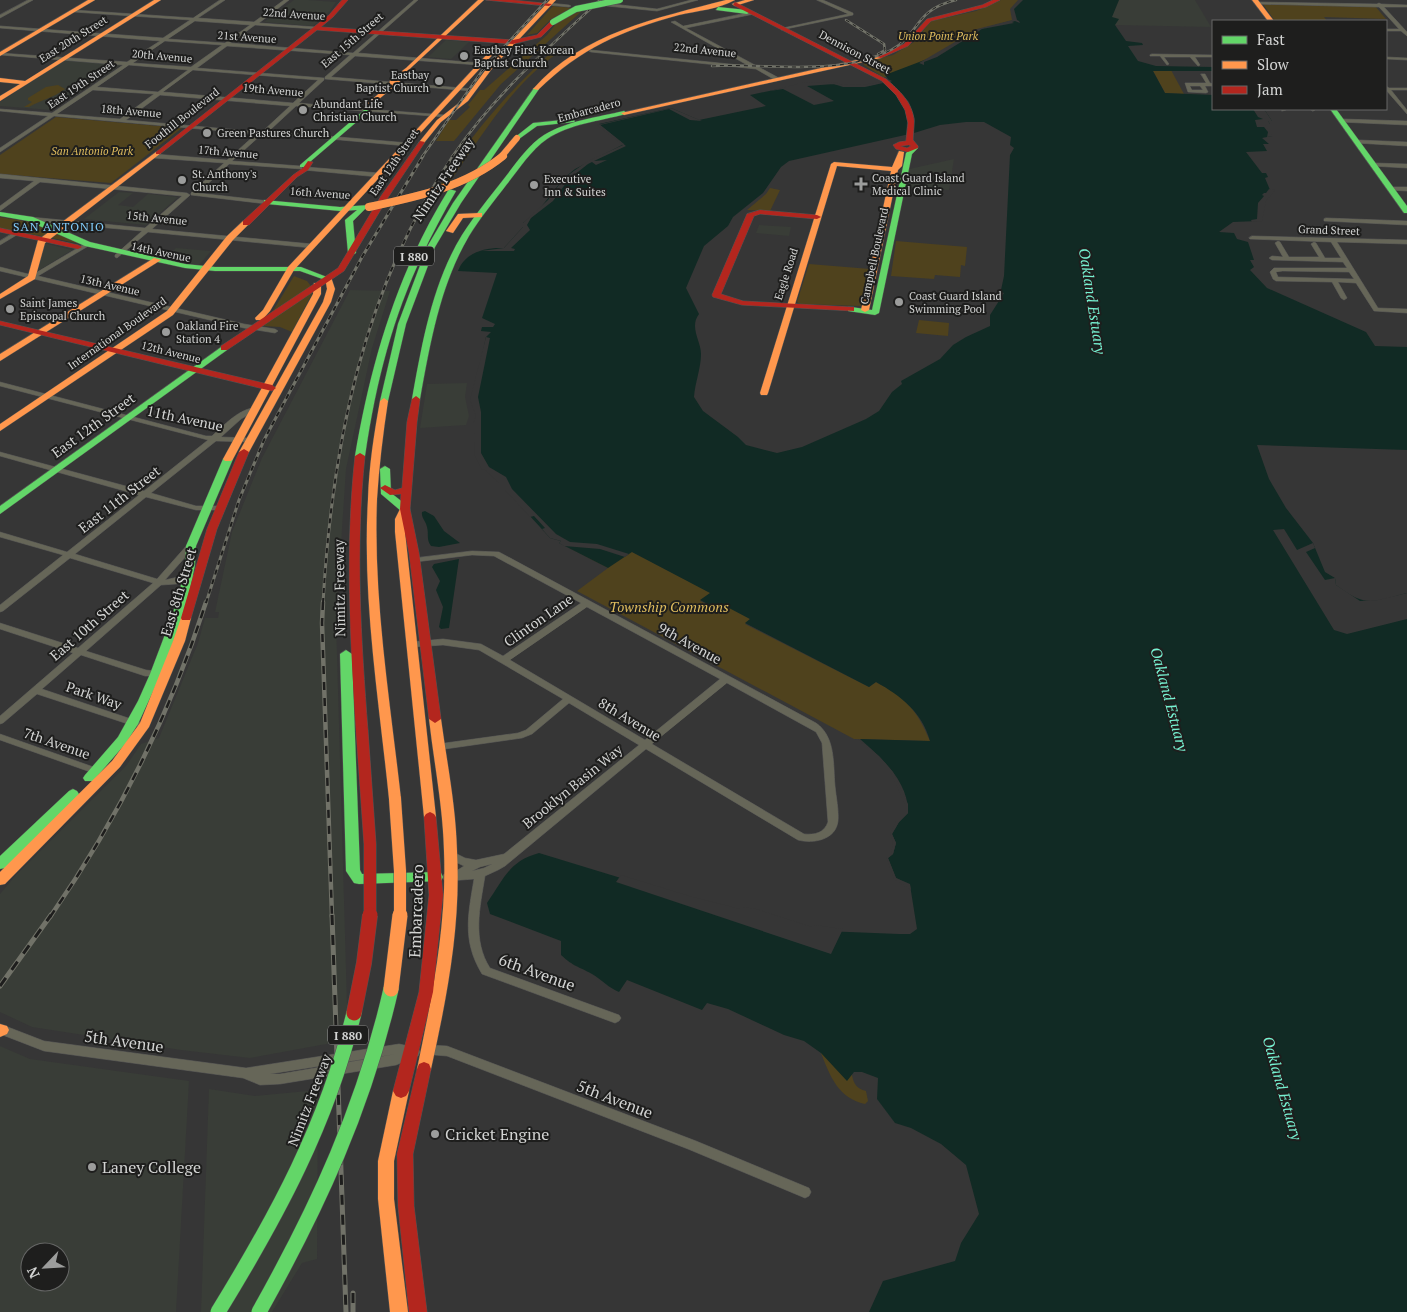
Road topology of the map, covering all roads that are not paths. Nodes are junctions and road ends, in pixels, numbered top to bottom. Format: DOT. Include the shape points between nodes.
graph roads {
  1 [pos="30,0"];
  2 [pos="92,0"];
  3 [pos="158,0"];
  4 [pos="223,0"];
  5 [pos="287,0"];
  6 [pos="345,0"];
  7 [pos="416,0"];
  8 [pos="481,0"];
  9 [pos="488,0"];
  10 [pos="618,0"];
  11 [pos="696,0"];
  12 [pos="705,0"];
  13 [pos="819,0"];
  14 [pos="997,0"];
  15 [pos="1375,0"];
  16 [pos="1256,1"];
  17 [pos="546,2"];
  18 [pos="717,4"];
  19 [pos="744,4"];
  20 [pos="1380,5"];
  21 [pos="569,6"];
  22 [pos="1407,6"];
  23 [pos="74,11"];
  24 [pos="135,15"];
  25 [pos="0,17"];
  26 [pos="672,19"];
  27 [pos="194,20"];
  28 [pos="1269,20"];
  29 [pos="254,24"];
  30 [pos="624,26"];
  31 [pos="0,27"];
  32 [pos="683,27"];
  33 [pos="316,28"];
  34 [pos="783,29"];
  35 [pos="1387,30"];
  36 [pos="1402,30"];
  37 [pos="40,31"];
  38 [pos="378,33"];
  39 [pos="1407,35"];
  40 [pos="101,36"];
  41 [pos="524,37"];
  42 [pos="441,38"];
  43 [pos="162,41"];
  44 [pos="507,44"];
  45 [pos="225,46"];
  46 [pos="288,50"];
  47 [pos="591,51"];
  48 [pos="0,54"];
  49 [pos="352,55"];
  50 [pos="1152,55"];
  51 [pos="1161,55"];
  52 [pos="1192,56"];
  53 [pos="1212,56"];
  54 [pos="66,58"];
  55 [pos="1387,58"];
  56 [pos="1407,59"];
  57 [pos="418,60"];
  58 [pos="129,63"];
  59 [pos="853,63"];
  60 [pos="1167,64"];
  61 [pos="486,65"];
  62 [pos="1198,65"];
  63 [pos="193,68"];
  64 [pos="758,68"];
  65 [pos="258,74"];
  66 [pos="1203,75"];
  67 [pos="324,79"];
  68 [pos="778,79"];
  69 [pos="0,80"];
  70 [pos="26,82"];
  71 [pos="392,84"];
  72 [pos="1202,85"];
  73 [pos="1211,85"];
  74 [pos="92,88"];
  75 [pos="1387,88"];
  76 [pos="458,89"];
  77 [pos="1387,89"];
  78 [pos="1407,89"];
  79 [pos="472,90"];
  80 [pos="158,93"];
  81 [pos="0,99"];
  82 [pos="226,99"];
  83 [pos="295,104"];
  84 [pos="0,110"];
  85 [pos="365,110"];
  86 [pos="1334,110"];
  87 [pos="1407,113"];
  88 [pos="53,114"];
  89 [pos="440,116"];
  90 [pos="597,119"];
  91 [pos="122,120"];
  92 [pos="1342,121"];
  93 [pos="557,122"];
  94 [pos="1407,122"];
  95 [pos="540,123"];
  96 [pos="192,126"];
  97 [pos="570,126"];
  98 [pos="262,132"];
  99 [pos="545,137"];
  100 [pos="335,138"];
  101 [pos="0,142"];
  102 [pos="1358,142"];
  103 [pos="11,143"];
  104 [pos="408,144"];
  105 [pos="1407,144"];
  106 [pos="908,145"];
  107 [pos="0,150"];
  108 [pos="154,156"];
  109 [pos="228,162"];
  110 [pos="1374,165"];
  111 [pos="1407,166"];
  112 [pos="303,169"];
  113 [pos="896,169"];
  114 [pos="378,175"];
  115 [pos="0,176"];
  116 [pos="39,180"];
  117 [pos="114,188"];
  118 [pos="1392,189"];
  119 [pos="1407,189"];
  120 [pos="190,195"];
  121 [pos="268,202"];
  122 [pos="366,208"];
  123 [pos="0,209"];
  124 [pos="348,209"];
  125 [pos="1407,211"];
  126 [pos="0,214"];
  127 [pos="479,215"];
  128 [pos="817,218"];
  129 [pos="30,219"];
  130 [pos="1326,220"];
  131 [pos="69,221"];
  132 [pos="1407,223"];
  133 [pos="0,230"];
  134 [pos="55,230"];
  135 [pos="149,230"];
  136 [pos="17,233"];
  137 [pos="230,238"];
  138 [pos="1252,238"];
  139 [pos="44,239"];
  140 [pos="1333,240"];
  141 [pos="1407,242"];
  142 [pos="0,243"];
  143 [pos="1278,243"];
  144 [pos="1314,244"];
  145 [pos="85,246"];
  146 [pos="312,246"];
  147 [pos="352,253"];
  148 [pos="120,254"];
  149 [pos="1272,258"];
  150 [pos="1287,258"];
  151 [pos="1323,260"];
  152 [pos="1346,260"];
  153 [pos="153,261"];
  154 [pos="0,270"];
  155 [pos="204,270"];
  156 [pos="1352,270"];
  157 [pos="289,271"];
  158 [pos="32,277"];
  159 [pos="328,278"];
  160 [pos="419,278"];
  161 [pos="1334,280"];
  162 [pos="1358,281"];
  163 [pos="317,285"];
  164 [pos="102,293"];
  165 [pos="0,297"];
  166 [pos="298,297"];
  167 [pos="1344,298"];
  168 [pos="314,300"];
  169 [pos="791,305"];
  170 [pos="174,310"];
  171 [pos="1407,310"];
  172 [pos="870,312"];
  173 [pos="0,323"];
  174 [pos="251,328"];
  175 [pos="275,331"];
  176 [pos="39,333"];
  177 [pos="113,351"];
  178 [pos="0,358"];
  179 [pos="192,371"];
  180 [pos="0,384"];
  181 [pos="272,388"];
  182 [pos="764,392"];
  183 [pos="46,396"];
  184 [pos="254,410"];
  185 [pos="128,418"];
  186 [pos="0,428"];
  187 [pos="380,428"];
  188 [pos="213,439"];
  189 [pos="237,440"];
  190 [pos="249,440"];
  191 [pos="0,454"];
  192 [pos="57,470"];
  193 [pos="384,488"];
  194 [pos="406,490"];
  195 [pos="145,494"];
  196 [pos="206,508"];
  197 [pos="219,508"];
  198 [pos="405,509"];
  199 [pos="0,511"];
  200 [pos="0,534"];
  201 [pos="191,546"];
  202 [pos="69,555"];
  203 [pos="415,560"];
  204 [pos="353,568"];
  205 [pos="201,571"];
  206 [pos="188,578"];
  207 [pos="158,583"];
  208 [pos="587,603"];
  209 [pos="0,609"];
  210 [pos="0,626"];
  211 [pos="425,642"];
  212 [pos="413,644"];
  213 [pos="79,652"];
  214 [pos="504,660"];
  215 [pos="161,674"];
  216 [pos="726,678"];
  217 [pos="36,690"];
  218 [pos="570,699"];
  219 [pos="0,721"];
  220 [pos="139,724"];
  221 [pos="0,737"];
  222 [pos="646,744"];
  223 [pos="438,747"];
  224 [pos="101,773"];
  225 [pos="826,834"];
  226 [pos="434,854"];
  227 [pos="451,855"];
  228 [pos="479,869"];
  229 [pos="2,871"];
  230 [pos="436,877"];
  231 [pos="451,877"];
  232 [pos="436,903"];
  233 [pos="615,1018"];
  234 [pos="1,1030"];
  235 [pos="429,1050"];
  236 [pos="412,1052"];
  237 [pos="805,1192"];
  238 [pos="218,1312"];
  239 [pos="259,1312"];
  240 [pos="399,1312"];
  241 [pos="418,1312"];
  1 -- 25 [label="street"];
  2 -- 23 [label="main road"];
  3 -- 24 [label="main road, East 20th Street"];
  4 -- 27 [label="street, East 19th Street"];
  5 -- 29 [label="street"];
  6 -- 33 [label="main road, Foothill Boulevard"];
  7 -- 38 [label="street, East 15th Street"];
  8 -- 42 [label="main road, International Boulevard"];
  9 -- 17 [label="main road"];
  10 -- 11 [label="street" via="608,5 652,10"];
  10 -- 41 [label="main road, bridge" via="576,10 553,22 541,35"];
  12 -- 30 [label="main road"];
  13 -- 34 [label="street" via="851,14"];
  14 -- 59 [label="main road, Embarcadero" via="929,20 899,49"];
  15 -- 20 [label="street"];
  16 -- 20 [label="street"];
  16 -- 28 [label="main road"];
  17 -- 21 [label="street"];
  17 -- 41 [label="main road, East 12th Street"];
  17 -- 44 [label="main road, East 12th Street"];
  18 -- 19 [label="main road, Dennison Street"];
  18 -- 26 [label="main road"];
  18 -- 30 [label="main road, Nimitz Freeway / I 880"];
  19 -- 26 [label="main road, Nimitz Freeway / I 880"];
  19 -- 32 [label="street"];
  19 -- 34 [label="main road, Dennison Street"];
  20 -- 22 [label="street"];
  20 -- 36 [label="street"];
  23 -- 24 [label="street, 22nd Avenue"];
  23 -- 37 [label="main road"];
  24 -- 27 [label="street, 22nd Avenue"];
  24 -- 40 [label="main road, East 20th Street"];
  26 -- 32 [label="street"];
  26 -- 160 [label="main road, Nimitz Freeway / I 880" via="621,31 594,42 564,60 550,74 523,105 451,212"];
  27 -- 29 [label="street, 22nd Avenue"];
  27 -- 43 [label="street, East 19th Street"];
  29 -- 33 [label="street, 22nd Avenue"];
  29 -- 45 [label="street"];
  30 -- 204 [label="main road, Nimitz Freeway / I 880" via="574,47 534,79 512,105 427,228 398,297 374,379 359,469"];
  31 -- 37 [label="street, 21st Avenue"];
  32 -- 64 [label="street"];
  33 -- 38 [label="main road, 22nd Avenue"];
  33 -- 46 [label="main road, Foothill Boulevard"];
  34 -- 59 [label="main road, Dennison Street"];
  35 -- 36 [label="street"];
  36 -- 39 [label="street"];
  37 -- 40 [label="street, 21st Avenue"];
  37 -- 48 [label="main road"];
  38 -- 42 [label="main road, 22nd Avenue"];
  38 -- 49 [label="street, East 15th Street"];
  40 -- 43 [label="street, 21st Avenue"];
  40 -- 54 [label="main road, East 20th Street"];
  41 -- 44 [label="main road, East 12th Street"];
  42 -- 44 [label="main road, 22nd Avenue"];
  42 -- 57 [label="main road, International Boulevard"];
  43 -- 45 [label="street, 21st Avenue"];
  43 -- 58 [label="street, East 19th Street"];
  44 -- 61 [label="main road, East 12th Street"];
  45 -- 46 [label="street, 21st Avenue"];
  45 -- 63 [label="street"];
  46 -- 49 [label="street, 21st Avenue"];
  46 -- 65 [label="main road, Foothill Boulevard"];
  47 -- 64 [label="street, 22nd Avenue"];
  48 -- 54 [label="street, 20th Avenue"];
  49 -- 57 [label="street, 21st Avenue"];
  49 -- 67 [label="street, East 15th Street"];
  50 -- 51 [label="street"];
  51 -- 52 [label="street"];
  51 -- 60 [label="street"];
  52 -- 53 [label="street"];
  52 -- 62 [label="street"];
  54 -- 58 [label="street, 20th Avenue"];
  54 -- 70 [label="main road, East 20th Street"];
  55 -- 56 [label="street"];
  57 -- 61 [label="street, 21st Avenue"];
  57 -- 71 [label="main road, International Boulevard"];
  58 -- 63 [label="street, 20th Avenue"];
  58 -- 74 [label="street, East 19th Street"];
  59 -- 68 [label="main road, Embarcadero"];
  59 -- 106 [label="main road, Dennison Street" via="895,90 907,106 911,123"];
  61 -- 76 [label="main road, East 12th Street"];
  61 -- 79 [label="main road, East 12th Street"];
  63 -- 65 [label="street, 20th Avenue"];
  63 -- 80 [label="street"];
  64 -- 68 [label="street"];
  65 -- 67 [label="street, 20th Avenue"];
  65 -- 82 [label="main road, Foothill Boulevard"];
  66 -- 73 [label="street"];
  67 -- 71 [label="street, 20th Avenue"];
  67 -- 83 [label="street, East 15th Street"];
  68 -- 90 [label="main road, Embarcadero"];
  69 -- 70 [label="main road"];
  70 -- 81 [label="main road, East 20th Street"];
  71 -- 76 [label="street, 20th Avenue"];
  71 -- 85 [label="main road, International Boulevard"];
  72 -- 73 [label="street"];
  74 -- 80 [label="street, 19th Avenue"];
  74 -- 88 [label="street, East 19th Street"];
  75 -- 78 [label="street"];
  76 -- 79 [label="street, 20th Avenue"];
  76 -- 89 [label="main road, East 12th Street"];
  77 -- 87 [label="street"];
  79 -- 89 [label="main road, East 12th Street" via="462,104"];
  80 -- 82 [label="street, 19th Avenue"];
  80 -- 91 [label="street"];
  82 -- 83 [label="street, 19th Avenue"];
  82 -- 96 [label="main road, Foothill Boulevard"];
  83 -- 85 [label="street, 19th Avenue"];
  83 -- 98 [label="street, East 15th Street"];
  84 -- 88 [label="street, 18th Avenue"];
  85 -- 89 [label="street, 19th Avenue"];
  85 -- 100 [label="main road, International Boulevard"];
  86 -- 92 [label="main road"];
  88 -- 91 [label="street, 18th Avenue"];
  88 -- 103 [label="street, East 19th Street"];
  89 -- 104 [label="main road, East 12th Street"];
  89 -- 147 [label="main road, East 12th Street" via="385,196"];
  90 -- 93 [label="main road"];
  90 -- 97 [label="main road, Embarcadero"];
  91 -- 96 [label="street, 18th Avenue"];
  92 -- 94 [label="street"];
  92 -- 102 [label="main road"];
  93 -- 95 [label="main road"];
  93 -- 97 [label="main road"];
  95 -- 97 [label="main road"];
  95 -- 99 [label="main road" via="550,127"];
  95 -- 122 [label="main road, 16th Avenue, bridge" via="524,128 503,158 482,172 405,199"];
  96 -- 98 [label="street, 18th Avenue"];
  96 -- 108 [label="main road, Foothill Boulevard"];
  97 -- 99 [label="main road, Embarcadero"];
  98 -- 100 [label="street, 18th Avenue"];
  98 -- 109 [label="street, East 15th Street"];
  99 -- 127 [label="main road, Embarcadero"];
  100 -- 104 [label="street, 18th Avenue"];
  100 -- 112 [label="main road, International Boulevard"];
  101 -- 103 [label="street"];
  102 -- 105 [label="street"];
  102 -- 110 [label="main road"];
  103 -- 107 [label="street, East 19th Street"];
  104 -- 114 [label="main road, East 12th Street"];
  106 -- 113 [label="main road, Campbell Boulevard"];
  106 -- 172 [label="main road, Campbell Boulevard" via="909,153"];
  108 -- 109 [label="street, 17th Avenue"];
  108 -- 117 [label="main road, Foothill Boulevard"];
  109 -- 112 [label="street, 17th Avenue"];
  109 -- 120 [label="street, East 15th Street"];
  110 -- 111 [label="street"];
  110 -- 118 [label="main road"];
  112 -- 114 [label="street, 17th Avenue"];
  112 -- 121 [label="main road, International Boulevard"];
  113 -- 128 [label="main road, Eagle Road" via="834,164"];
  113 -- 172 [label="main road, Campbell Boulevard"];
  114 -- 124 [label="main road, East 12th Street"];
  115 -- 116 [label="street, 16th Avenue"];
  116 -- 117 [label="street, 16th Avenue"];
  116 -- 123 [label="street"];
  117 -- 120 [label="street, 16th Avenue"];
  117 -- 131 [label="main road, Foothill Boulevard"];
  118 -- 119 [label="street"];
  118 -- 125 [label="main road"];
  120 -- 121 [label="street, 16th Avenue"];
  120 -- 135 [label="street, East 15th Street"];
  121 -- 124 [label="main road, 16th Avenue"];
  121 -- 137 [label="main road, International Boulevard"];
  122 -- 124 [label="main road, 16th Avenue"];
  122 -- 147 [label="main road" via="349,220"];
  124 -- 146 [label="main road, East 12th Street"];
  126 -- 129 [label="main road, 15th Avenue"];
  127 -- 160 [label="main road" via="458,218 430,268"];
  127 -- 194 [label="main road, Embarcadero" via="454,258 431,324 412,422"];
  128 -- 169 [label="main road, Eagle Road"];
  128 -- 169 [label="main road" via="760,212 751,214 716,295 742,303"];
  129 -- 131 [label="street, 15th Avenue"];
  129 -- 134 [label="main road, 14th Avenue"];
  130 -- 132 [label="street"];
  131 -- 134 [label="main road, Foothill Boulevard"];
  131 -- 135 [label="street, 15th Avenue"];
  133 -- 136 [label="main road, 14th Avenue"];
  134 -- 139 [label="main road, Foothill Boulevard"];
  134 -- 145 [label="main road, 14th Avenue"];
  135 -- 137 [label="street, 15th Avenue"];
  135 -- 148 [label="street, East 15th Street"];
  136 -- 139 [label="main road, 14th Avenue"];
  136 -- 142 [label="street"];
  137 -- 146 [label="street, 15th Avenue"];
  137 -- 155 [label="main road, International Boulevard"];
  138 -- 140 [label="street, Grand Street"];
  139 -- 145 [label="main road, 14th Avenue"];
  139 -- 158 [label="main road, Foothill Boulevard" via="39,245"];
  140 -- 141 [label="street, Grand Street"];
  140 -- 152 [label="street"];
  143 -- 150 [label="street"];
  144 -- 151 [label="street"];
  145 -- 148 [label="main road, 14th Avenue"];
  145 -- 158 [label="street"];
  146 -- 157 [label="main road, East 12th Street"];
  147 -- 159 [label="main road, East 12th Street" via="341,269"];
  148 -- 153 [label="main road, 14th Avenue"];
  149 -- 150 [label="street"];
  150 -- 151 [label="street"];
  151 -- 152 [label="street"];
  152 -- 156 [label="street"];
  153 -- 155 [label="main road, 14th Avenue"];
  153 -- 164 [label="main road"];
  154 -- 158 [label="street, 13th Avenue"];
  155 -- 157 [label="main road, 14th Avenue"];
  155 -- 170 [label="main road, International Boulevard"];
  156 -- 161 [label="street" via="1276,269 1273,272 1276,279"];
  156 -- 162 [label="street"];
  157 -- 159 [label="main road, 14th Avenue" via="308,270"];
  157 -- 163 [label="main road, 14th Avenue"];
  157 -- 174 [label="main road, East 12th Street" via="266,311"];
  158 -- 164 [label="street, 13th Avenue"];
  158 -- 165 [label="main road"];
  159 -- 163 [label="main road, East 12th Street"];
  159 -- 181 [label="main road, East 8th Street" via="331,289 326,302"];
  160 -- 187 [label="main road, Nimitz Freeway / I 880" via="398,343"];
  161 -- 162 [label="street"];
  161 -- 167 [label="street"];
  162 -- 171 [label="street" via="1376,310"];
  163 -- 166 [label="main road, East 12th Street"];
  163 -- 168 [label="main road, East 8th Street"];
  164 -- 170 [label="street, 13th Avenue"];
  164 -- 176 [label="main road"];
  166 -- 168 [label="main road"];
  166 -- 174 [label="main road, East 12th Street"];
  168 -- 181 [label="main road, East 8th Street"];
  169 -- 172 [label="main road"];
  169 -- 182 [label="main road, Eagle Road"];
  170 -- 174 [label="street, 13th Avenue"];
  170 -- 177 [label="main road, International Boulevard"];
  173 -- 176 [label="main road, 12th Avenue"];
  174 -- 175 [label="street, 13th Avenue"];
  174 -- 179 [label="main road, East 12th Street"];
  176 -- 177 [label="main road, 12th Avenue"];
  176 -- 178 [label="main road"];
  177 -- 179 [label="main road, 12th Avenue"];
  177 -- 183 [label="main road, International Boulevard"];
  179 -- 181 [label="main road, 12th Avenue"];
  179 -- 185 [label="main road, East 12th Street"];
  180 -- 183 [label="street, 11th Avenue"];
  181 -- 184 [label="main road, East 8th Street"];
  181 -- 190 [label="main road, East 8th Street"];
  183 -- 185 [label="street, 11th Avenue"];
  183 -- 186 [label="main road, International Boulevard"];
  184 -- 188 [label="street, East 11th Street" via="238,417"];
  184 -- 189 [label="main road, East 8th Street"];
  185 -- 188 [label="street, 11th Avenue"];
  185 -- 192 [label="main road, East 12th Street"];
  187 -- 193 [label="main road" via="387,446"];
  187 -- 239 [label="main road, Nimitz Freeway / I 880, bridge" via="373,500 372,568 399,849 401,892 397,947 387,1006 368,1080 344,1145 307,1226"];
  188 -- 189 [label="street, 11th Avenue"];
  188 -- 195 [label="street, East 11th Street"];
  189 -- 190 [label="street, 11th Avenue"];
  189 -- 196 [label="main road, East 8th Street"];
  190 -- 197 [label="main road, East 8th Street"];
  191 -- 192 [label="street"];
  192 -- 195 [label="street"];
  192 -- 199 [label="main road, East 12th Street"];
  193 -- 194 [label="main road" via="393,493"];
  193 -- 198 [label="main road" via="390,500"];
  194 -- 198 [label="main road, Embarcadero"];
  195 -- 196 [label="street"];
  195 -- 202 [label="street, East 11th Street"];
  196 -- 197 [label="street"];
  196 -- 201 [label="main road, East 8th Street"];
  197 -- 205 [label="main road, East 8th Street"];
  198 -- 203 [label="main road, Embarcadero"];
  198 -- 212 [label="main road, Embarcadero" via="400,519 400,532"];
  200 -- 202 [label="street"];
  201 -- 206 [label="main road, East 8th Street"];
  201 -- 207 [label="street, East 10th Street"];
  202 -- 207 [label="street"];
  202 -- 209 [label="street, East 11th Street"];
  203 -- 208 [label="street, 9th Avenue" via="472,553 496,554"];
  203 -- 211 [label="main road, Embarcadero"];
  204 -- 230 [label="main road" via="347,615 346,670 353,871 358,879"];
  204 -- 238 [label="main road, Nimitz Freeway / I 880, bridge" via="370,846 371,897 367,946 354,1015 330,1091 299,1166 262,1239"];
  205 -- 206 [label="street"];
  205 -- 215 [label="main road, East 8th Street"];
  206 -- 207 [label="street"];
  206 -- 215 [label="main road, East 8th Street"];
  207 -- 213 [label="street, East 10th Street"];
  208 -- 214 [label="street, Clinton Lane"];
  208 -- 216 [label="street, 9th Avenue"];
  210 -- 213 [label="street"];
  211 -- 212 [label="street, 8th Avenue"];
  211 -- 214 [label="street, 8th Avenue" via="481,647"];
  211 -- 223 [label="main road, Embarcadero"];
  212 -- 226 [label="main road, Embarcadero"];
  213 -- 215 [label="street" via="145,673"];
  213 -- 217 [label="street, East 10th Street"];
  214 -- 218 [label="street, 8th Avenue"];
  215 -- 220 [label="main road, East 8th Street"];
  216 -- 222 [label="street, Brooklyn Basin Way"];
  216 -- 225 [label="street, 9th Avenue" via="813,725 824,735 833,822"];
  217 -- 219 [label="street, East 10th Street"];
  217 -- 220 [label="street, Park Way"];
  218 -- 222 [label="street, 8th Avenue"];
  218 -- 223 [label="street" via="529,732 519,736"];
  220 -- 224 [label="main road, East 8th Street" via="122,741"];
  221 -- 224 [label="street, 7th Avenue"];
  222 -- 225 [label="street, 8th Avenue" via="802,837 818,838"];
  222 -- 228 [label="street, Brooklyn Basin Way" via="506,857 500,866"];
  223 -- 227 [label="main road, Embarcadero"];
  224 -- 229 [label="main road, East 8th Street"];
  226 -- 230 [label="main road, Embarcadero"];
  226 -- 231 [label="street"];
  227 -- 228 [label="street"];
  227 -- 231 [label="main road, Embarcadero"];
  228 -- 231 [label="street, Brooklyn Basin Way"];
  228 -- 233 [label="street, 6th Avenue" via="473,912 477,960 486,971"];
  230 -- 231 [label="street, Brooklyn Basin Way"];
  230 -- 232 [label="main road, Embarcadero"];
  231 -- 232 [label="street"];
  231 -- 235 [label="main road, Embarcadero" via="446,956"];
  232 -- 236 [label="main road, Embarcadero" via="426,992"];
  234 -- 236 [label="street, 5th Avenue" via="44,1046 246,1074 260,1080 396,1060"];
  235 -- 236 [label="street, 5th Avenue"];
  235 -- 237 [label="street, 5th Avenue" via="447,1051"];
  235 -- 241 [label="main road, Embarcadero" via="409,1130 405,1162 406,1206"];
  236 -- 240 [label="main road, Embarcadero" via="386,1161 386,1199"];
}
